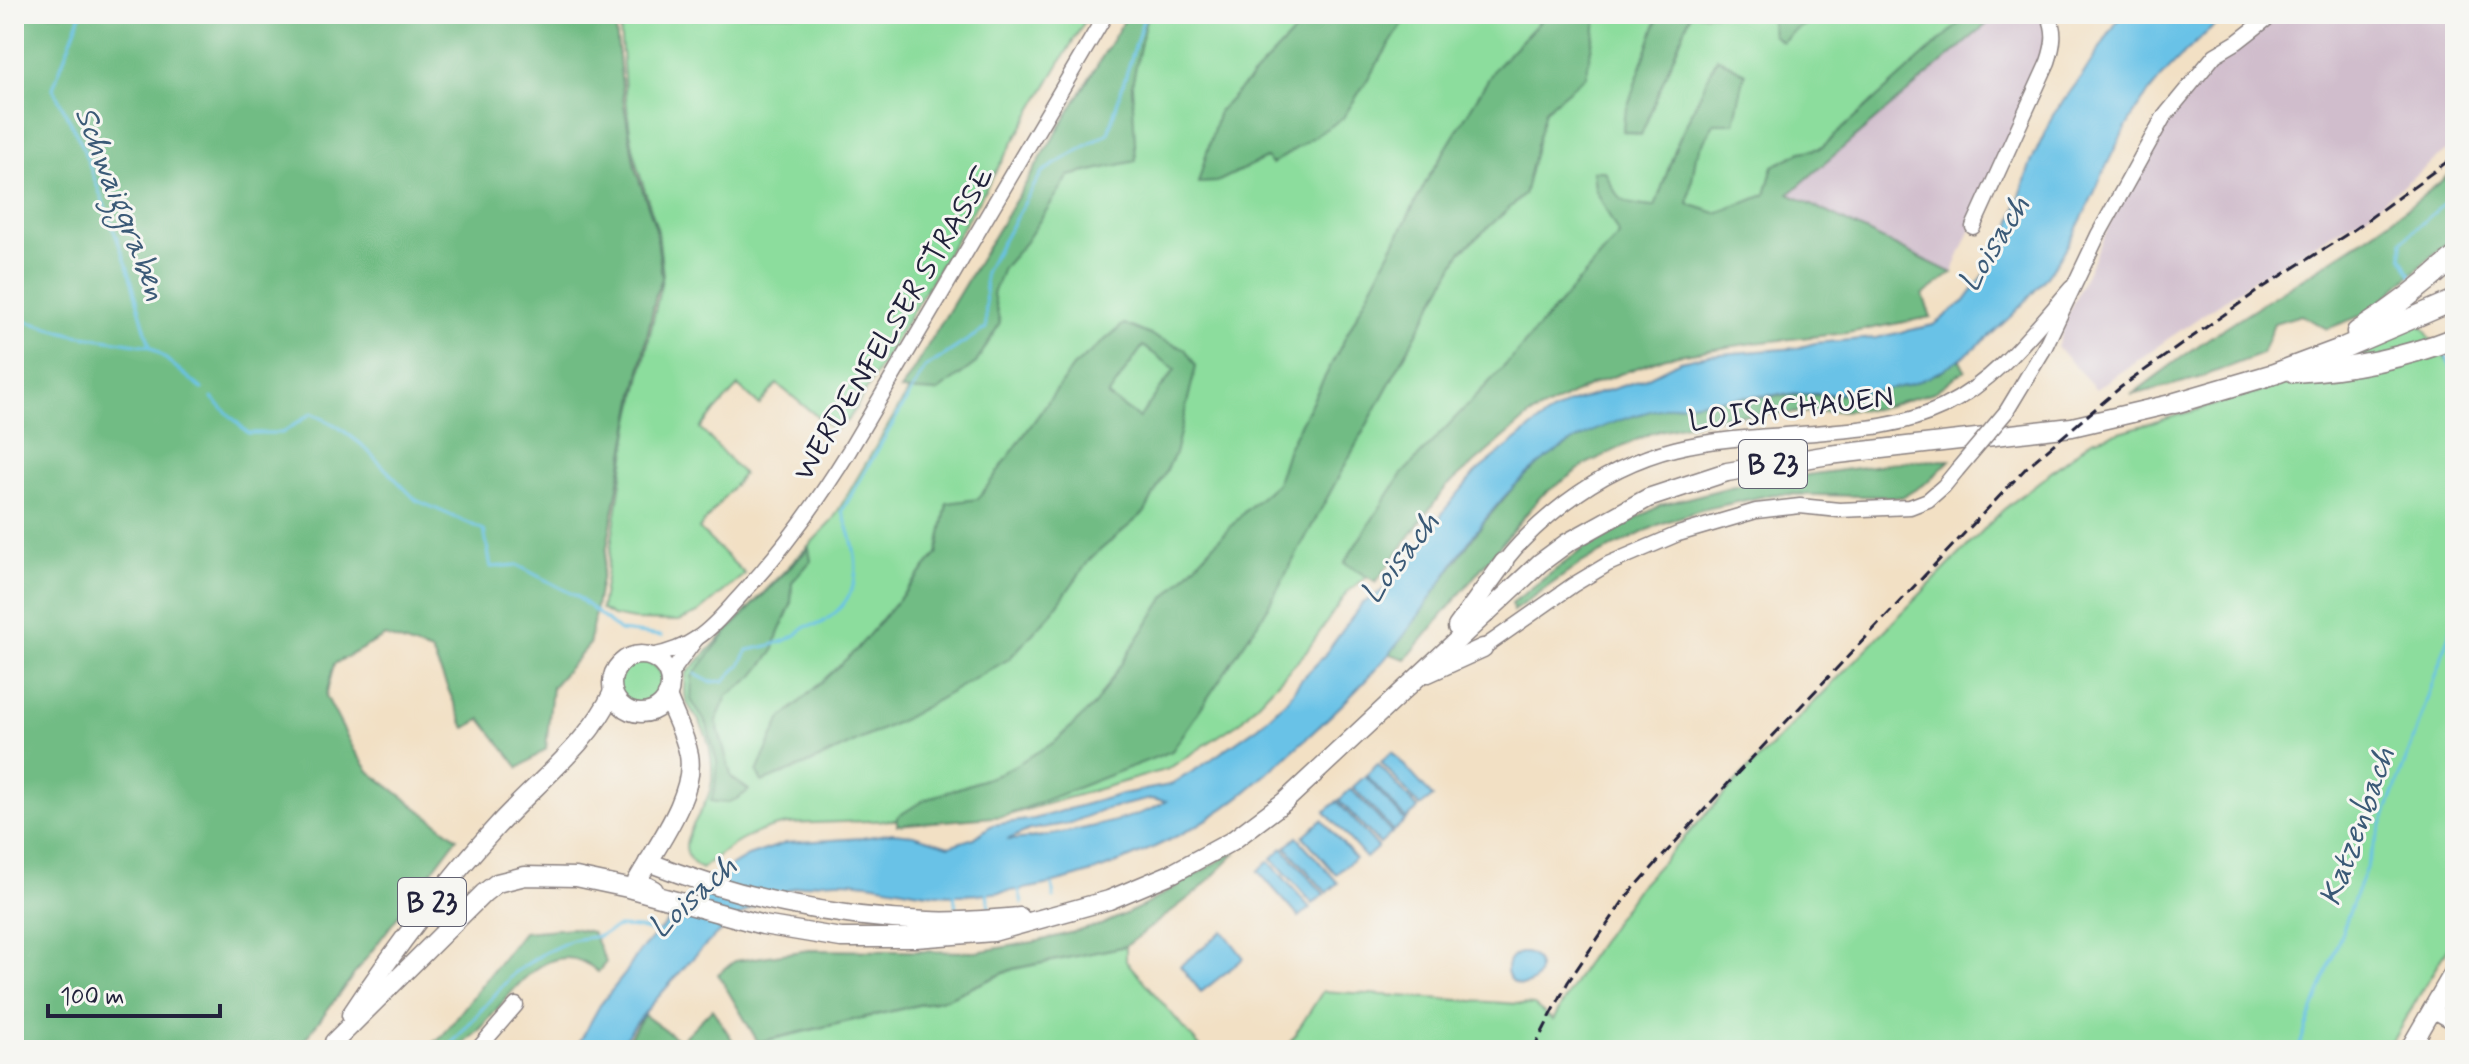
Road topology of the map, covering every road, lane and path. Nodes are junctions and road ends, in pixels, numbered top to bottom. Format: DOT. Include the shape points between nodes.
graph roads {
  1 [pos="1106,14"];
  2 [pos="2048,14"];
  3 [pos="2273,14"];
  4 [pos="1973,227"];
  5 [pos="2455,257"];
  6 [pos="2071,288"];
  7 [pos="2455,300"];
  8 [pos="2455,338"];
  9 [pos="2327,353"];
  10 [pos="2274,374"];
  11 [pos="2175,403"];
  12 [pos="1504,562"];
  13 [pos="696,638"];
  14 [pos="1483,648"];
  15 [pos="651,656"];
  16 [pos="1429,665"];
  17 [pos="669,676"];
  18 [pos="1414,679"];
  19 [pos="613,692"];
  20 [pos="667,696"];
  21 [pos="639,712"];
  22 [pos="587,735"];
  23 [pos="684,741"];
  24 [pos="668,825"];
  25 [pos="648,862"];
  26 [pos="696,880"];
  27 [pos="679,901"];
  28 [pos="1054,915"];
  29 [pos="2455,970"];
  30 [pos="516,1005"];
  31 [pos="2432,1010"];
  32 [pos="2455,1023"];
  33 [pos="331,1046"];
  34 [pos="477,1050"];
  35 [pos="2409,1050"];
  1 -- 13 [label="street, WERDENFELSER STRASSE" via="820,498 781,552"];
  2 -- 4 [label="street" via="2054,42 2048,62"];
  3 -- 6 [label="street, LOISACHAUEN" via="2215,55 2163,118"];
  5 -- 9 [label="highway, B 23"];
  6 -- 12 [label="street, LOISACHAUEN" via="2004,363 1944,406 1905,422 1865,429 1724,439 1656,454 1618,468 1586,488 1544,520"];
  6 -- 14 [label="street, LOISACHAUEN, bridge" via="2044,349 2006,412 1928,500 1910,507 1756,511 1678,534 1608,564"];
  7 -- 9 [label="highway, B 23"];
  8 -- 10 [label="highway, B 23" via="2324,371"];
  9 -- 10 [label="highway, B 23"];
  10 -- 11 [label="highway, B 23"];
  11 -- 16 [label="main road, B 23" via="2072,427 1829,455 1687,483 1648,498 1567,543"];
  12 -- 16 [label="main road"];
  13 -- 15 [label="street, WERDENFELSER STRASSE"];
  13 -- 17 [label="street, WERDENFELSER STRASSE"];
  14 -- 18 [label="main road"];
  15 -- 17 [label="main road"];
  15 -- 19 [label="main road" via="638,654 621,662 612,679"];
  16 -- 18 [label="main road, B 23"];
  17 -- 20 [label="main road"];
  18 -- 28 [label="main road, B 23" via="1284,802 1232,841 1109,900"];
  19 -- 21 [label="main road" via="622,706"];
  19 -- 22 [label="main road, B 23"];
  20 -- 21 [label="main road" via="656,709"];
  20 -- 23 [label="main road"];
  21 -- 22 [label="main road, B 23" via="616,717"];
  21 -- 23 [label="main road" via="661,719"];
  22 -- 33 [label="main road, B 23" via="446,884"];
  23 -- 24 [label="main road" via="687,788"];
  24 -- 25 [label="main road"];
  24 -- 26 [label="main road" via="671,858"];
  25 -- 26 [label="main road, B 23"];
  25 -- 27 [label="main road, B 23" via="637,881"];
  26 -- 28 [label="main road, B 23" via="786,904 929,922"];
  27 -- 28 [label="main road, B 23" via="763,925 841,938 993,932"];
  27 -- 33 [label="main road, B 23" via="576,877 525,876 497,883"];
  29 -- 31 [label="main road"];
  30 -- 34 [label="street"];
  31 -- 32 [label="street"];
  31 -- 35 [label="main road"];
}
